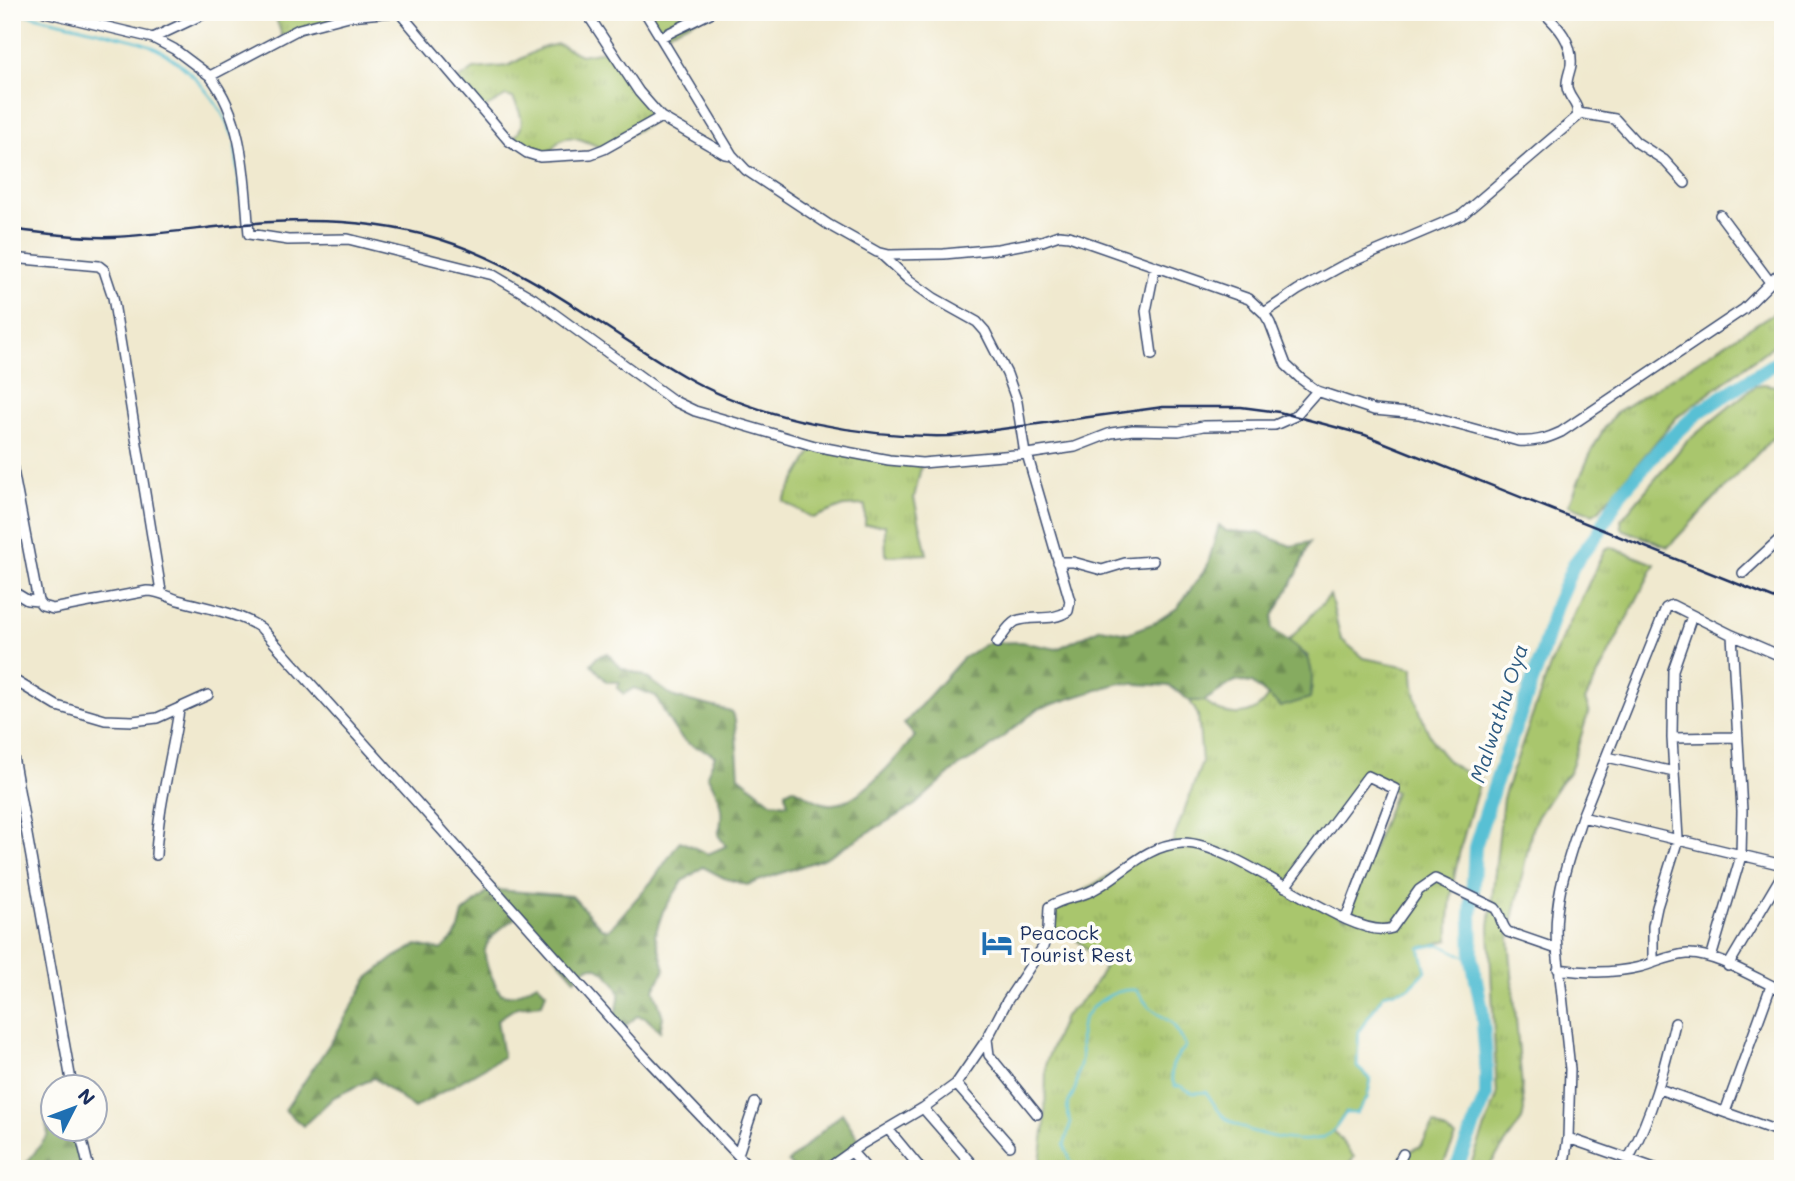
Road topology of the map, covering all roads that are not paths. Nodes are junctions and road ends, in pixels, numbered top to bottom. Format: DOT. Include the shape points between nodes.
graph roads {
  1 [pos="45,12"];
  2 [pos="208,12"];
  3 [pos="394,12"];
  4 [pos="399,12"];
  5 [pos="586,12"];
  6 [pos="645,12"];
  7 [pos="712,12"];
  8 [pos="1543,12"];
  9 [pos="661,37"];
  10 [pos="153,38"];
  11 [pos="210,76"];
  12 [pos="1578,113"];
  13 [pos="661,117"];
  14 [pos="729,154"];
  15 [pos="1685,183"];
  16 [pos="1720,215"];
  17 [pos="881,253"];
  18 [pos="12,258"];
  19 [pos="1155,266"];
  20 [pos="1783,270"];
  21 [pos="1770,282"];
  22 [pos="1264,313"];
  23 [pos="1152,355"];
  24 [pos="1317,391"];
  25 [pos="1026,454"];
  26 [pos="12,465"];
  27 [pos="1782,537"];
  28 [pos="1153,561"];
  29 [pos="1058,562"];
  30 [pos="1743,573"];
  31 [pos="161,591"];
  32 [pos="12,596"];
  33 [pos="38,601"];
  34 [pos="1692,616"];
  35 [pos="1732,635"];
  36 [pos="997,643"];
  37 [pos="1783,657"];
  38 [pos="12,679"];
  39 [pos="208,695"];
  40 [pos="179,710"];
  41 [pos="1738,737"];
  42 [pos="1672,738"];
  43 [pos="12,751"];
  44 [pos="1607,757"];
  45 [pos="1674,772"];
  46 [pos="1582,817"];
  47 [pos="1678,839"];
  48 [pos="156,855"];
  49 [pos="1741,856"];
  50 [pos="1783,865"];
  51 [pos="1783,873"];
  52 [pos="1285,887"];
  53 [pos="1346,918"];
  54 [pos="1557,949"];
  55 [pos="1712,958"];
  56 [pos="1653,963"];
  57 [pos="1728,966"];
  58 [pos="1558,969"];
  59 [pos="1771,986"];
  60 [pos="1783,991"];
  61 [pos="1675,1023"];
  62 [pos="987,1039"];
  63 [pos="69,1072"];
  64 [pos="957,1084"];
  65 [pos="1660,1089"];
  66 [pos="755,1104"];
  67 [pos="923,1108"];
  68 [pos="1725,1112"];
  69 [pos="1037,1114"];
  70 [pos="888,1129"];
  71 [pos="1783,1133"];
  72 [pos="1568,1138"];
  73 [pos="82,1142"];
  74 [pos="1010,1146"];
  75 [pos="851,1151"];
  76 [pos="738,1154"];
  77 [pos="1403,1154"];
  78 [pos="1629,1158"];
  79 [pos="746,1167"];
  80 [pos="89,1169"];
  81 [pos="827,1169"];
  82 [pos="866,1169"];
  83 [pos="921,1169"];
  84 [pos="976,1169"];
  85 [pos="1395,1169"];
  86 [pos="1563,1169"];
  87 [pos="1657,1169"];
  1 -- 10 [label="street"];
  2 -- 10 [label="street"];
  3 -- 11 [label="street" via="349,16 299,29"];
  4 -- 13 [label="street" via="509,141 527,153 548,157 591,154"];
  5 -- 13 [label="street"];
  6 -- 9 [label="street"];
  7 -- 9 [label="street"];
  8 -- 12 [label="street" via="1561,28 1566,41 1571,65 1568,92"];
  9 -- 14 [label="street"];
  10 -- 11 [label="street"];
  11 -- 25 [label="street" via="223,93 237,127 249,234 288,240 348,239 493,275 534,299 674,401 733,423 815,446 890,460 922,463"];
  12 -- 15 [label="street" via="1615,119"];
  12 -- 22 [label="street" via="1462,215 1342,267"];
  13 -- 14 [label="street"];
  14 -- 17 [label="street" via="829,225"];
  16 -- 21 [label="street"];
  17 -- 19 [label="street" via="998,249 1059,235"];
  17 -- 25 [label="street" via="909,280 985,331 1017,402"];
  18 -- 31 [label="street" via="104,270 113,297"];
  19 -- 22 [label="street" via="1249,299"];
  19 -- 23 [label="street" via="1146,311"];
  20 -- 21 [label="street"];
  21 -- 24 [label="street" via="1744,309 1561,432 1534,442 1419,414 1374,410"];
  22 -- 24 [label="street" via="1286,365"];
  24 -- 25 [label="street" via="1295,416 1275,425 1133,430 1075,447"];
  25 -- 29 [label="street"];
  26 -- 33 [label="street"];
  27 -- 30 [label="street"];
  28 -- 29 [label="street" via="1102,569"];
  29 -- 36 [label="street" via="1070,601 1068,611 1017,621"];
  31 -- 33 [label="street" via="53,609"];
  31 -- 76 [label="street" via="173,599 246,618 261,628 644,1056"];
  32 -- 33 [label="street"];
  34 -- 35 [label="street"];
  34 -- 42 [label="street" via="1674,670"];
  34 -- 44 [label="street" via="1672,605 1666,608"];
  35 -- 37 [label="street"];
  35 -- 41 [label="street"];
  38 -- 40 [label="street" via="57,706 105,720 157,718"];
  39 -- 40 [label="street"];
  40 -- 48 [label="street"];
  41 -- 42 [label="street"];
  41 -- 49 [label="street"];
  42 -- 45 [label="street"];
  43 -- 63 [label="street"];
  44 -- 45 [label="street"];
  44 -- 46 [label="street"];
  45 -- 47 [label="street"];
  46 -- 47 [label="street"];
  46 -- 54 [label="street" via="1563,873 1556,917"];
  47 -- 49 [label="street"];
  47 -- 56 [label="street" via="1653,926"];
  49 -- 50 [label="street"];
  49 -- 55 [label="street"];
  51 -- 57 [label="street"];
  52 -- 53 [label="street"];
  52 -- 53 [label="street" via="1368,776 1395,789"];
  52 -- 62 [label="street" via="1214,849 1189,844 1159,849 1130,863 1095,890 1049,907 1043,947"];
  53 -- 54 [label="street" via="1374,930 1392,928 1419,890 1435,879 1486,902 1500,913 1507,932"];
  54 -- 58 [label="street"];
  55 -- 56 [label="street" via="1689,953"];
  55 -- 57 [label="street"];
  56 -- 58 [label="street" via="1590,974"];
  57 -- 59 [label="street"];
  58 -- 72 [label="street" via="1569,1055"];
  59 -- 60 [label="street"];
  59 -- 68 [label="street"];
  61 -- 65 [label="street"];
  62 -- 64 [label="street"];
  62 -- 69 [label="street" via="989,1055"];
  64 -- 67 [label="street"];
  64 -- 74 [label="street"];
  65 -- 68 [label="street"];
  65 -- 78 [label="street"];
  66 -- 76 [label="street"];
  67 -- 70 [label="street"];
  67 -- 84 [label="street"];
  68 -- 71 [label="street"];
  70 -- 75 [label="street"];
  70 -- 83 [label="street"];
  72 -- 78 [label="street"];
  72 -- 86 [label="street"];
  73 -- 80 [label="street"];
  75 -- 81 [label="street"];
  75 -- 82 [label="street"];
  76 -- 79 [label="street"];
  77 -- 85 [label="street"];
  78 -- 87 [label="street"];
}
